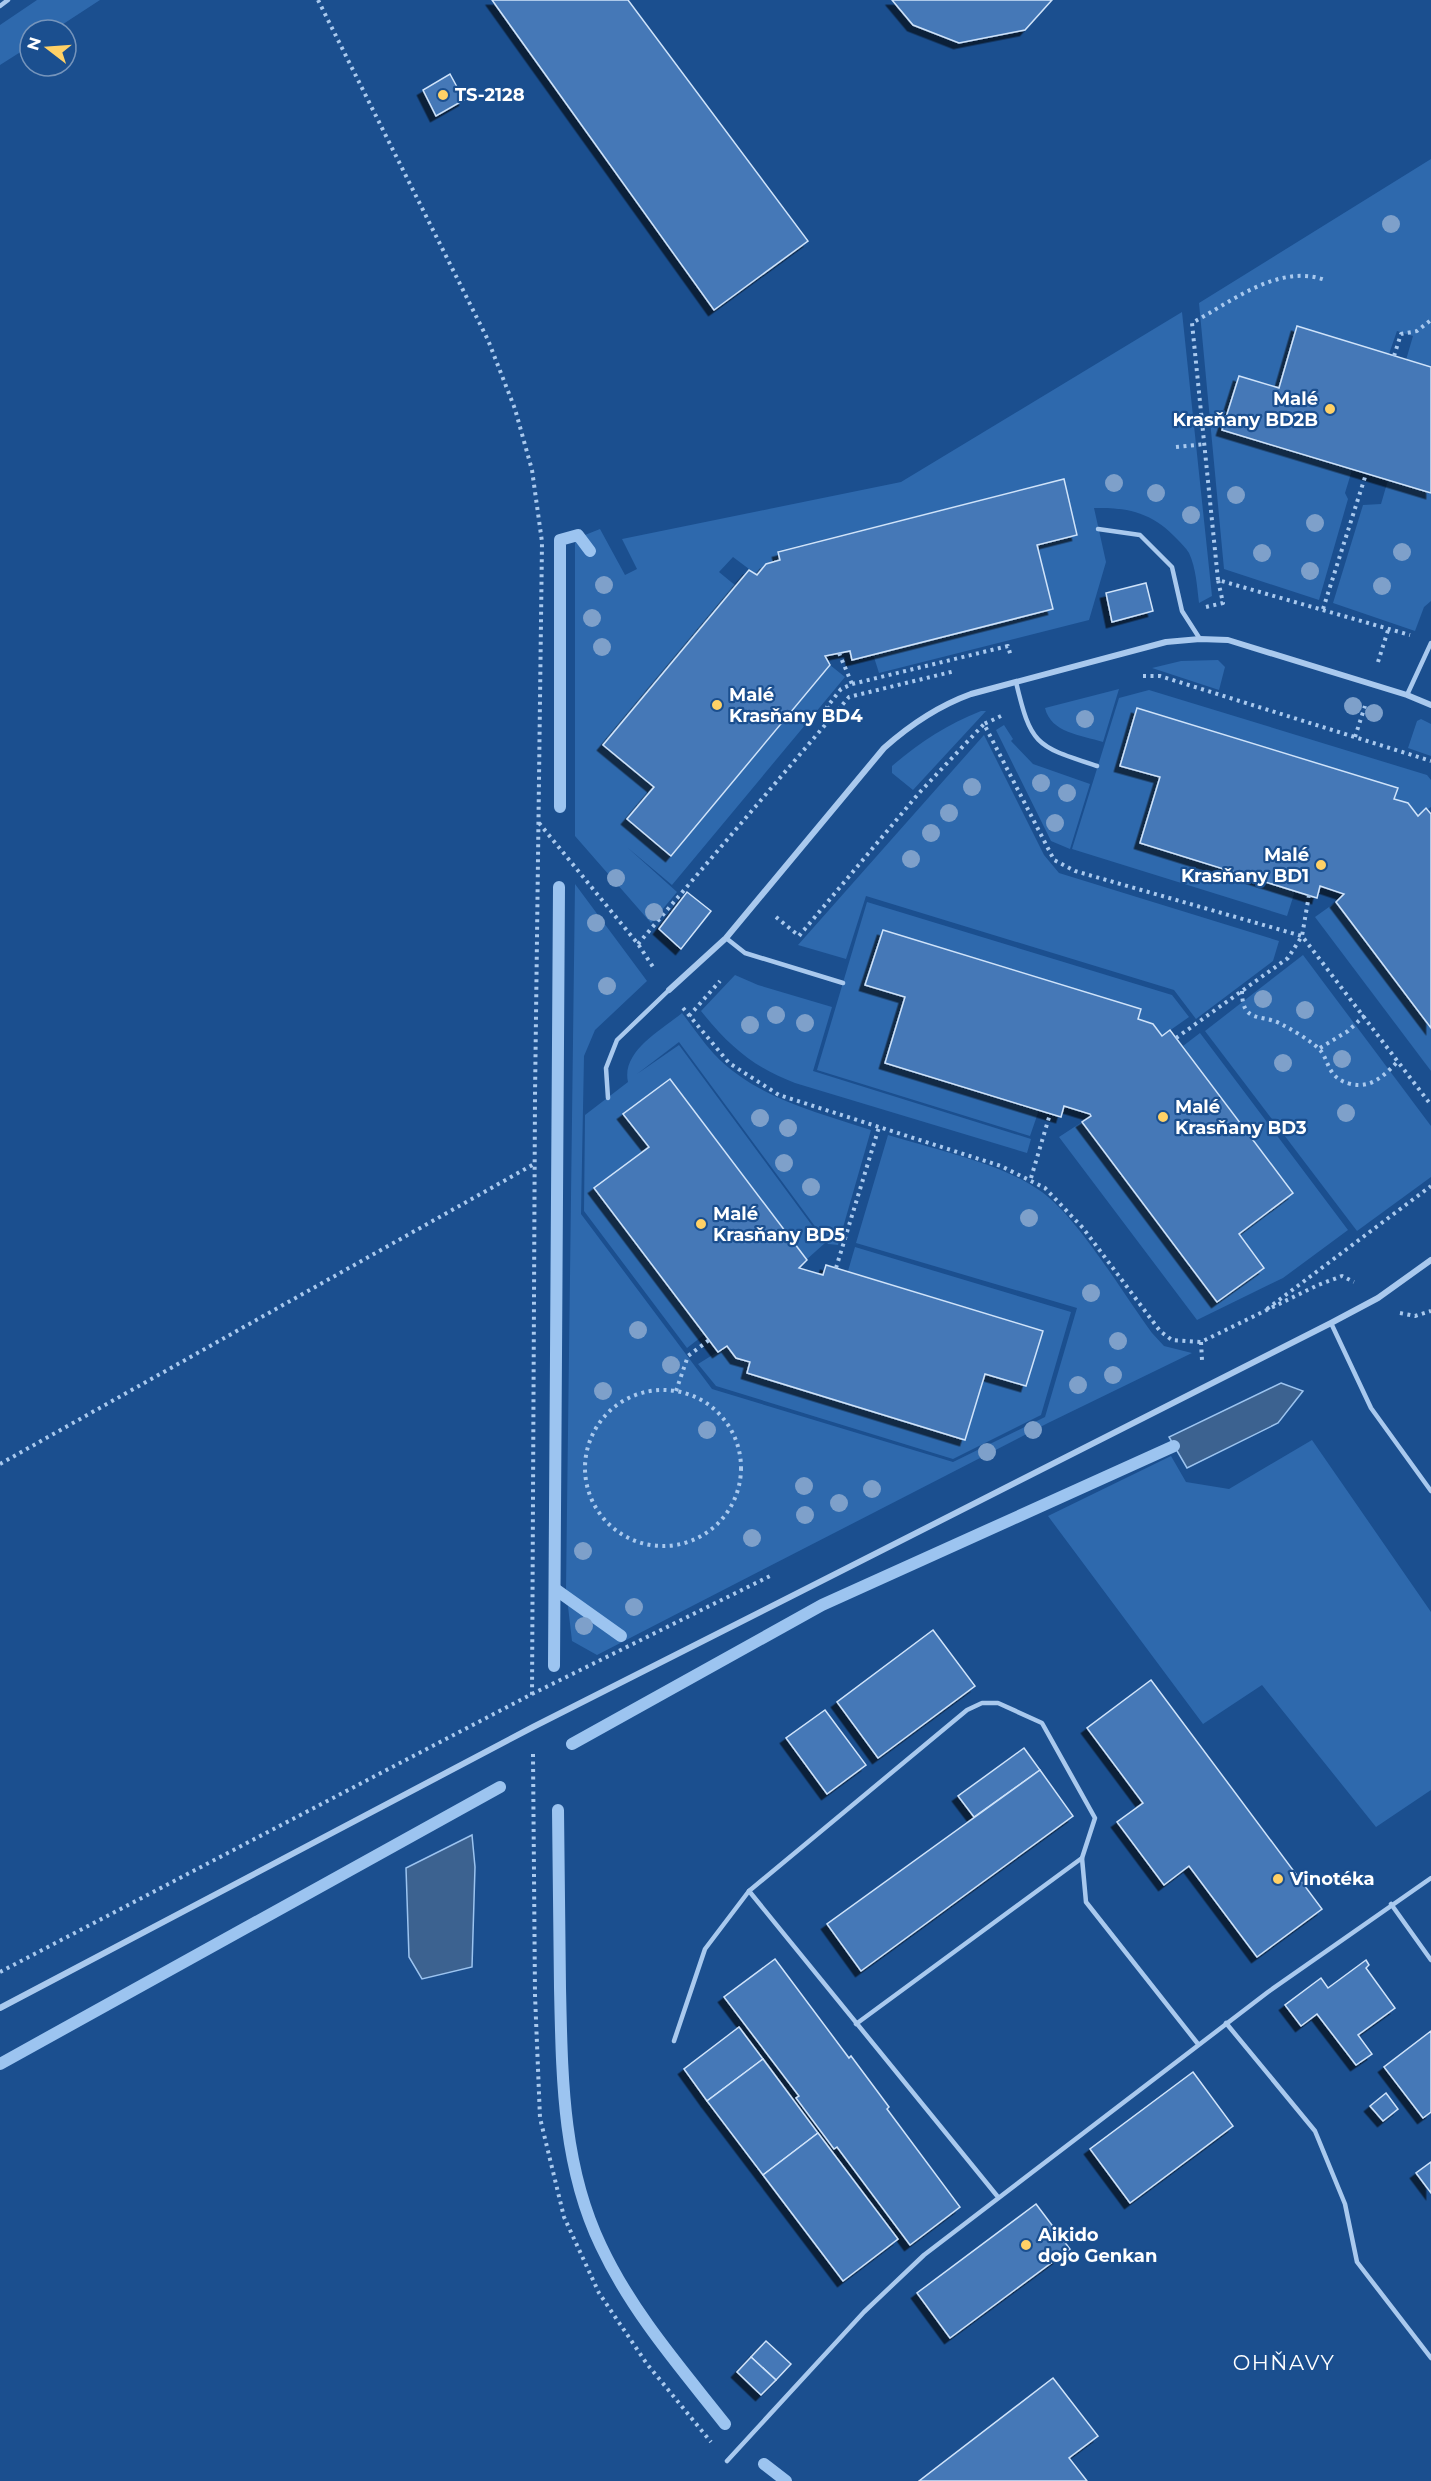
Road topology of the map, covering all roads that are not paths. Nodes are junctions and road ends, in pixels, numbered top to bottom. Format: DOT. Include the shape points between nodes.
graph roads {
  1 [pos="8,0"];
  2 [pos="0,6"];
  3 [pos="1098,529"];
  4 [pos="1200,639"];
  5 [pos="1431,643"];
  6 [pos="1016,681"];
  7 [pos="1407,695"];
  8 [pos="1431,705"];
  9 [pos="1097,766"];
  10 [pos="726,938"];
  11 [pos="843,984"];
  12 [pos="669,990"];
  13 [pos="608,1098"];
  14 [pos="1431,1260"];
  15 [pos="1331,1323"];
  16 [pos="1431,1491"];
  17 [pos="1082,1858"];
  18 [pos="1431,1878"];
  19 [pos="749,1891"];
  20 [pos="1391,1904"];
  21 [pos="1431,1960"];
  22 [pos="0,2008"];
  23 [pos="1226,2023"];
  24 [pos="856,2024"];
  25 [pos="674,2041"];
  26 [pos="1198,2044"];
  27 [pos="998,2197"];
  28 [pos="1431,2358"];
  29 [pos="728,2462"];
  1 -- 2 [label="lane"];
  3 -- 4 [label="lane" via="1140,535 1172,567 1182,611"];
  4 -- 6 [label="street" via="1166,642"];
  4 -- 7 [label="street" via="1228,640"];
  5 -- 7 [label="lane"];
  6 -- 9 [label="lane" via="1027,724 1039,743"];
  6 -- 10 [label="street" via="946,703 910,725 884,748"];
  7 -- 8 [label="street"];
  10 -- 11 [label="lane" via="745,953"];
  10 -- 12 [label="street"];
  12 -- 13 [label="lane" via="617,1040 606,1068"];
  14 -- 15 [label="street" via="1378,1298"];
  15 -- 16 [label="lane" via="1371,1408"];
  15 -- 22 [label="street" via="533,1727"];
  17 -- 19 [label="lane" via="1095,1818 1042,1723 998,1703 982,1703 967,1710"];
  17 -- 24 [label="lane"];
  17 -- 26 [label="lane" via="1086,1902"];
  18 -- 20 [label="lane"];
  19 -- 24 [label="lane"];
  19 -- 25 [label="lane" via="705,1949"];
  20 -- 21 [label="lane"];
  20 -- 23 [label="lane"];
  23 -- 26 [label="lane"];
  23 -- 28 [label="lane" via="1315,2131 1345,2204 1357,2262"];
  24 -- 27 [label="lane"];
  26 -- 27 [label="lane"];
  27 -- 29 [label="lane" via="924,2255 864,2312"];
}
